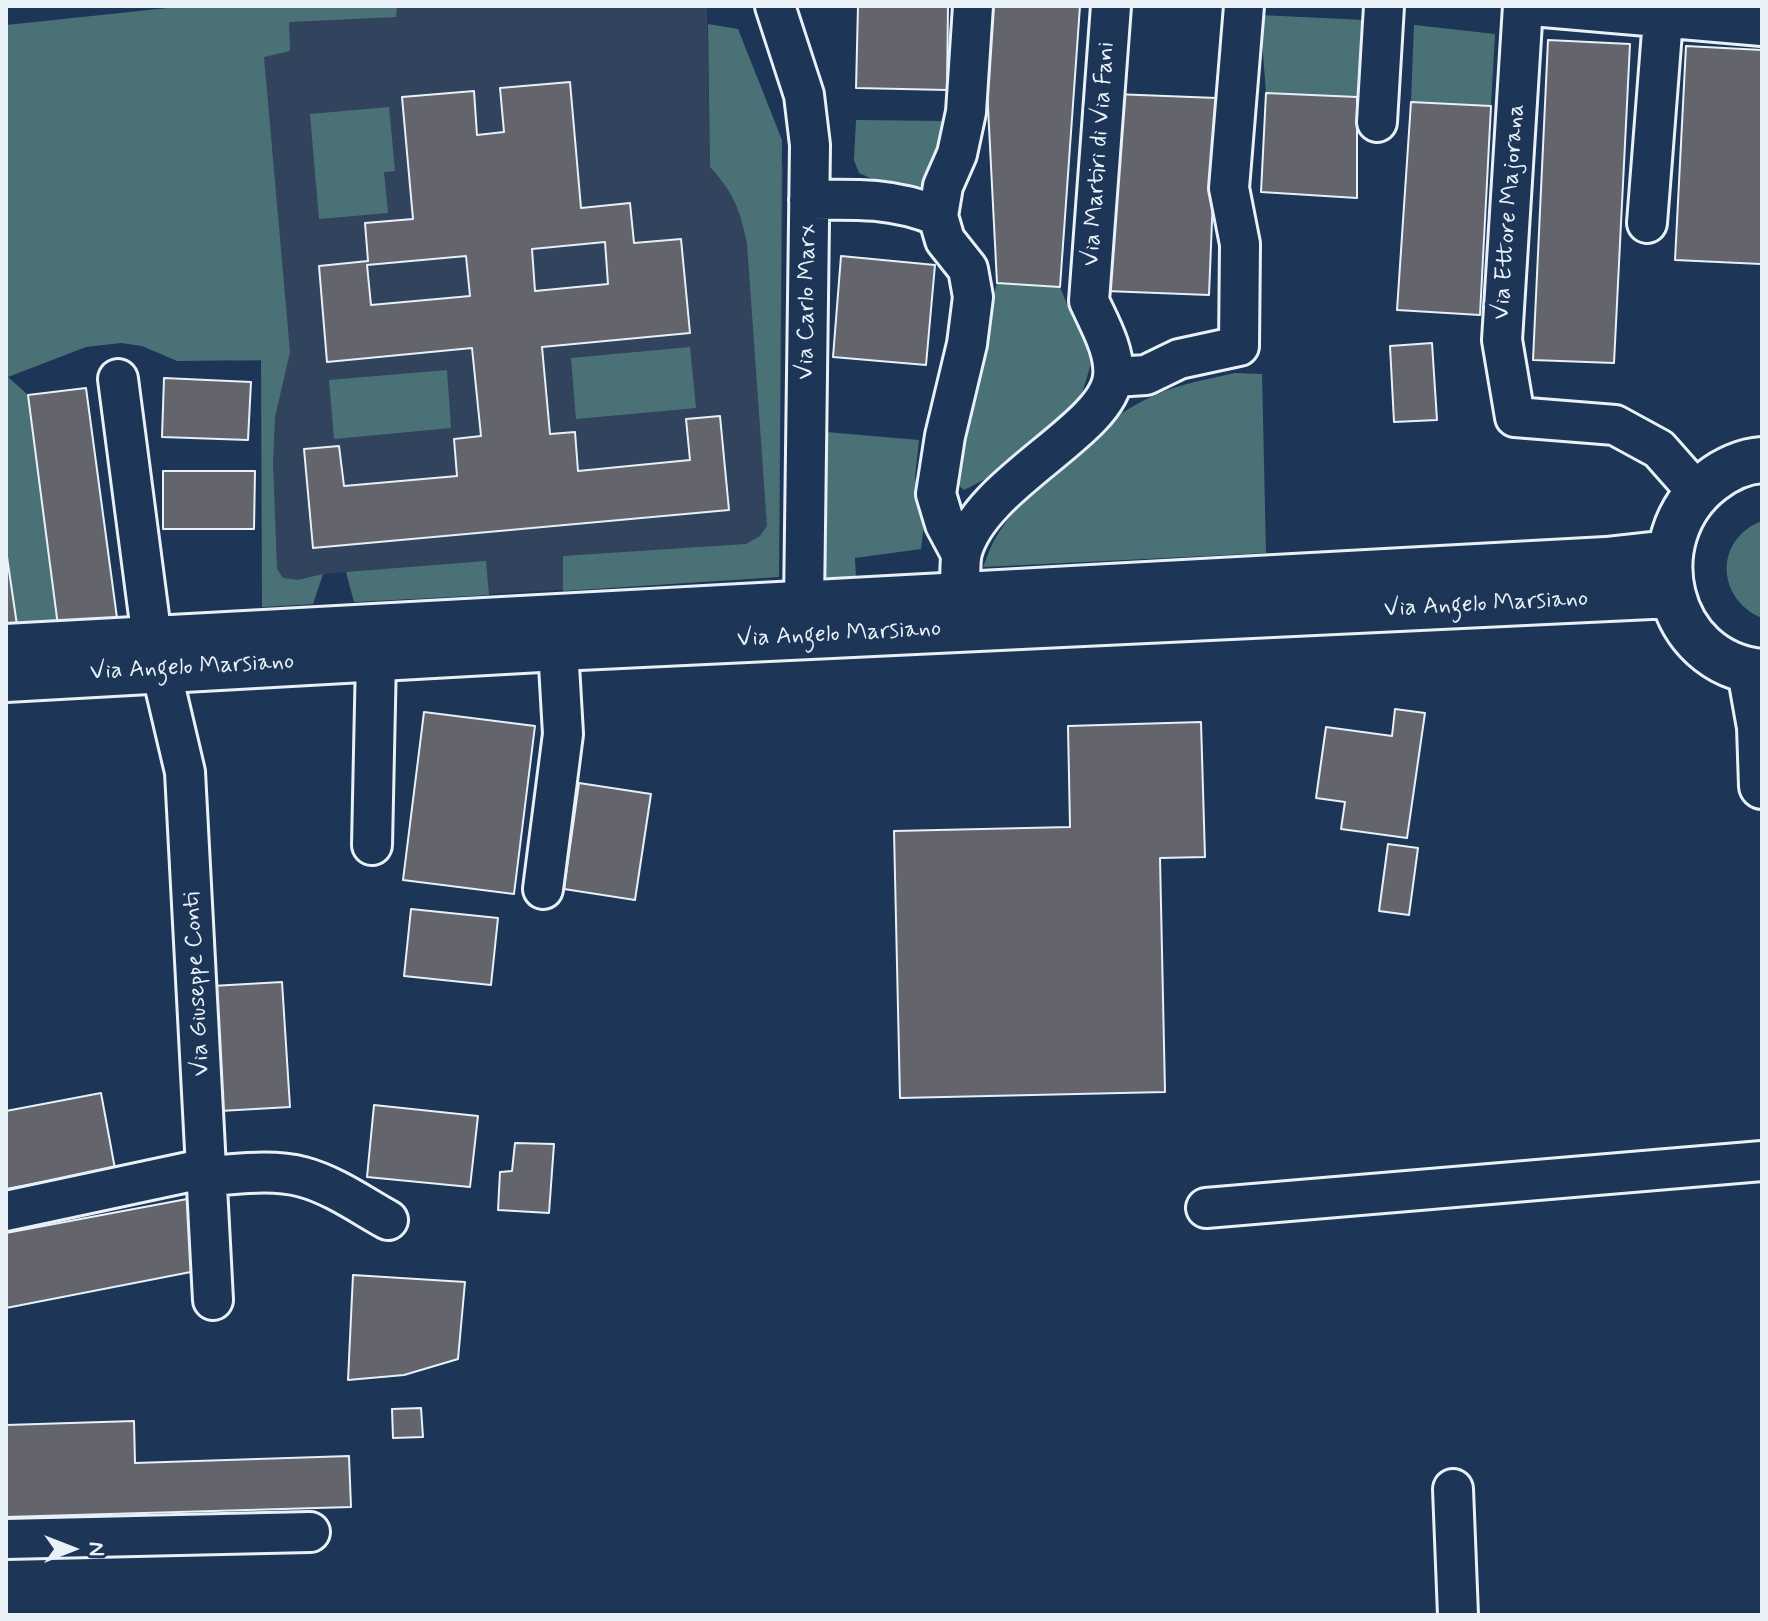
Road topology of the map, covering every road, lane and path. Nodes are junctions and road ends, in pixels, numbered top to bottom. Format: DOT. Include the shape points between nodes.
graph roads {
  1 [pos="775,6"];
  2 [pos="973,6"];
  3 [pos="1111,6"];
  4 [pos="1244,6"];
  5 [pos="1384,6"];
  6 [pos="1523,6"];
  7 [pos="1532,6"];
  8 [pos="1663,13"];
  9 [pos="1762,26"];
  10 [pos="1377,122"];
  11 [pos="809,200"];
  12 [pos="938,216"];
  13 [pos="1647,223"];
  14 [pos="1114,377"];
  15 [pos="118,379"];
  16 [pos="1762,460"];
  17 [pos="1697,492"];
  18 [pos="961,574"];
  19 [pos="1671,574"];
  20 [pos="804,604"];
  21 [pos="6,647"];
  22 [pos="558,648"];
  23 [pos="157,654"];
  24 [pos="376,658"];
  25 [pos="1756,671"];
  26 [pos="6,679"];
  27 [pos="1762,786"];
  28 [pos="372,845"];
  29 [pos="543,889"];
  30 [pos="1762,1161"];
  31 [pos="207,1172"];
  32 [pos="1206,1208"];
  33 [pos="6,1211"];
  34 [pos="388,1220"];
  35 [pos="213,1300"];
  36 [pos="1453,1489"];
  37 [pos="310,1532"];
  38 [pos="6,1539"];
  39 [pos="1458,1615"];
  1 -- 11 [label="street, Via Carlo Marx" via="804,95"];
  2 -- 12 [label="street" via="966,112"];
  3 -- 14 [label="street, Via Martiri di Via Fani" via="1089,301 1109,346"];
  4 -- 14 [label="street" via="1229,188 1240,244 1239,346 1179,359 1146,375"];
  5 -- 10 [label="street"];
  6 -- 17 [label="street, Via Ettore Majorana" via="1502,340 1515,417 1615,425 1659,449"];
  7 -- 8 [label="street"];
  8 -- 9 [label="street"];
  8 -- 13 [label="street"];
  11 -- 12 [label="street" via="874,199"];
  11 -- 20 [label="street, Via Carlo Marx"];
  12 -- 18 [label="street" via="945,240 968,269 973,297 936,494"];
  14 -- 18 [label="street" via="1105,399 1083,423 1005,489 973,526"];
  15 -- 23 [label="street, Via Giuseppe Conti"];
  16 -- 17 [label="street" via="1724,471"];
  17 -- 19 [label="street" via="1678,521"];
  18 -- 19 [label="street, Via Angelo Marsiano" via="1606,560"];
  18 -- 20 [label="street, Via Angelo Marsiano"];
  19 -- 22 [label="street, Via Angelo Marsiano"];
  19 -- 25 [label="street" via="1683,621 1701,643 1724,660"];
  20 -- 23 [label="street, Via Angelo Marsiano"];
  21 -- 23 [label="street, Via Angelo Marsiano"];
  22 -- 24 [label="street, Via Angelo Marsiano"];
  22 -- 29 [label="street" via="563,734"];
  23 -- 24 [label="street, Via Angelo Marsiano"];
  23 -- 26 [label="street, Via Angelo Marsiano"];
  23 -- 31 [label="street, Via Giuseppe Conti" via="185,772"];
  24 -- 28 [label="street"];
  25 -- 27 [label="street"];
  30 -- 32 [label="street"];
  31 -- 33 [label="street"];
  31 -- 34 [label="street" via="303,1177"];
  31 -- 35 [label="street, Via Giuseppe Conti"];
  36 -- 39 [label="street"];
  37 -- 38 [label="street"];
}
